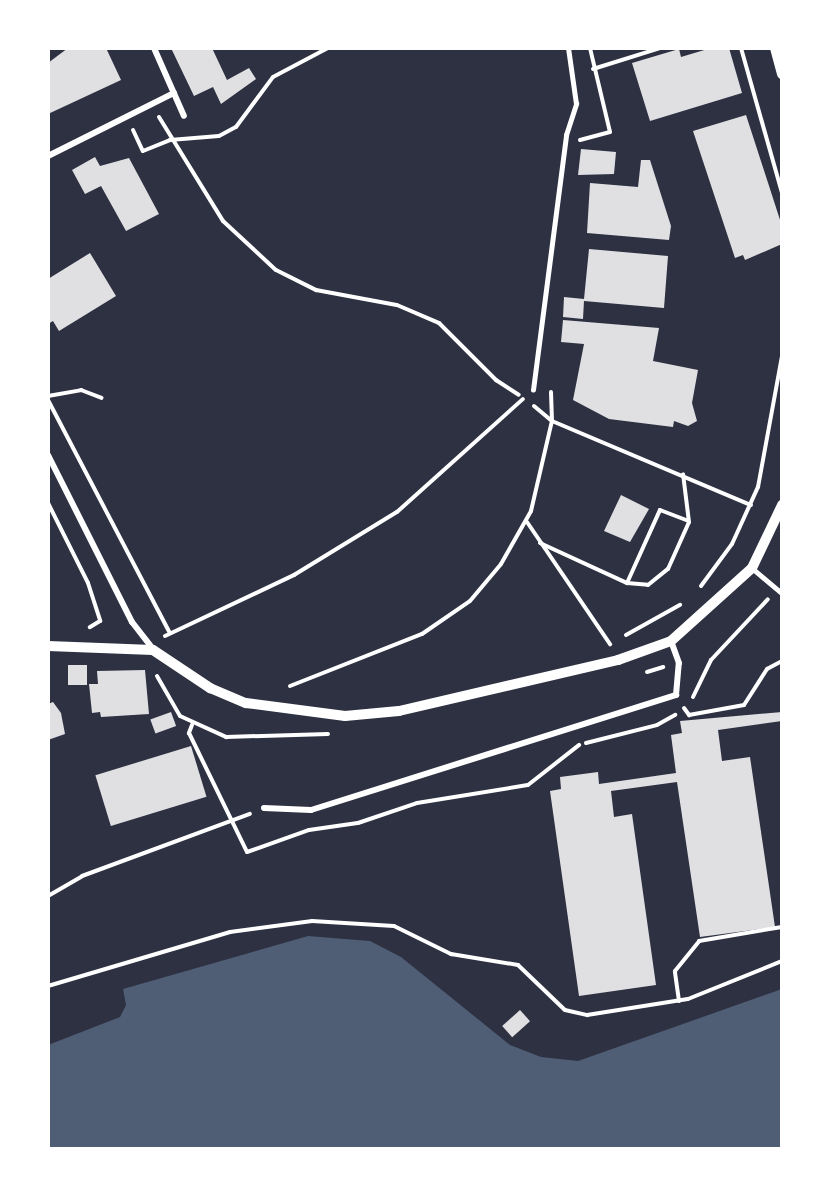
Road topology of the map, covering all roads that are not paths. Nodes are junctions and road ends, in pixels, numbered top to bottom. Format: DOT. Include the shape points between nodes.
graph roads {
  1 [pos="154,48"];
  2 [pos="568,48"];
  3 [pos="775,48"];
  4 [pos="782,74"];
  5 [pos="174,93"];
  6 [pos="184,116"];
  7 [pos="48,156"];
  8 [pos="533,390"];
  9 [pos="48,455"];
  10 [pos="782,506"];
  11 [pos="752,568"];
  12 [pos="782,593"];
  13 [pos="671,641"];
  14 [pos="48,646"];
  15 [pos="153,650"];
  16 [pos="264,808"];
  1 -- 5 [label="street"];
  2 -- 8 [label="lane" via="569,77 576,104 566,135"];
  3 -- 4 [label="street"];
  5 -- 6 [label="street"];
  5 -- 7 [label="street"];
  9 -- 15 [label="street" via="132,622"];
  10 -- 11 [label="street"];
  11 -- 12 [label="lane"];
  11 -- 13 [label="street"];
  13 -- 15 [label="street" via="637,655 495,690 345,716 231,699"];
  13 -- 16 [label="street" via="679,663 676,695 311,810"];
  14 -- 15 [label="street"];
}
